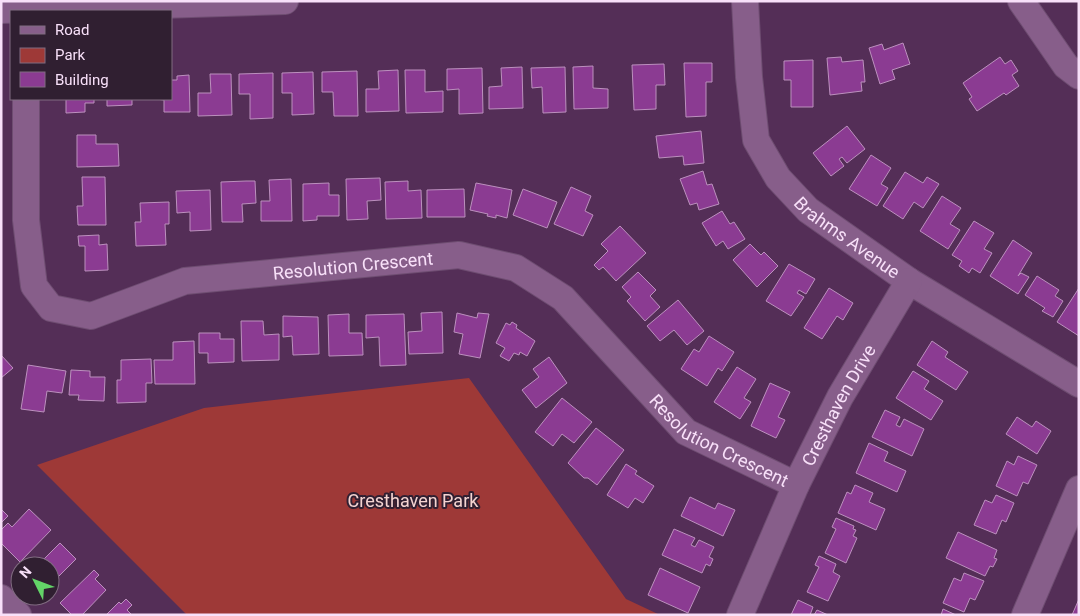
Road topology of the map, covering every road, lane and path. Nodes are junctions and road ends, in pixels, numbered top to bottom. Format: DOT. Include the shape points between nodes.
graph roads {
  1 [pos="285,1"];
  2 [pos="745,1"];
  3 [pos="1021,1"];
  4 [pos="18,10"];
  5 [pos="1079,76"];
  6 [pos="26,100"];
  7 [pos="909,281"];
  8 [pos="1079,384"];
  9 [pos="796,485"];
  10 [pos="1079,489"];
  11 [pos="1,598"];
  12 [pos="18,615"];
  13 [pos="740,615"];
  14 [pos="1025,615"];
  1 -- 4 [label="street"];
  2 -- 7 [label="street, Brahms Avenue" via="756,140 778,178 808,210"];
  3 -- 5 [label="street" via="1066,66"];
  6 -- 9 [label="street, Resolution Crescent" via="28,239 34,286 51,308 91,316 184,281 459,255 516,268 563,298 686,432"];
  7 -- 8 [label="street, Brahms Avenue"];
  7 -- 9 [label="street, Cresthaven Drive" via="840,397"];
  9 -- 13 [label="street, Cresthaven Drive"];
  10 -- 14 [label="street"];
  11 -- 12 [label="street"];
}
